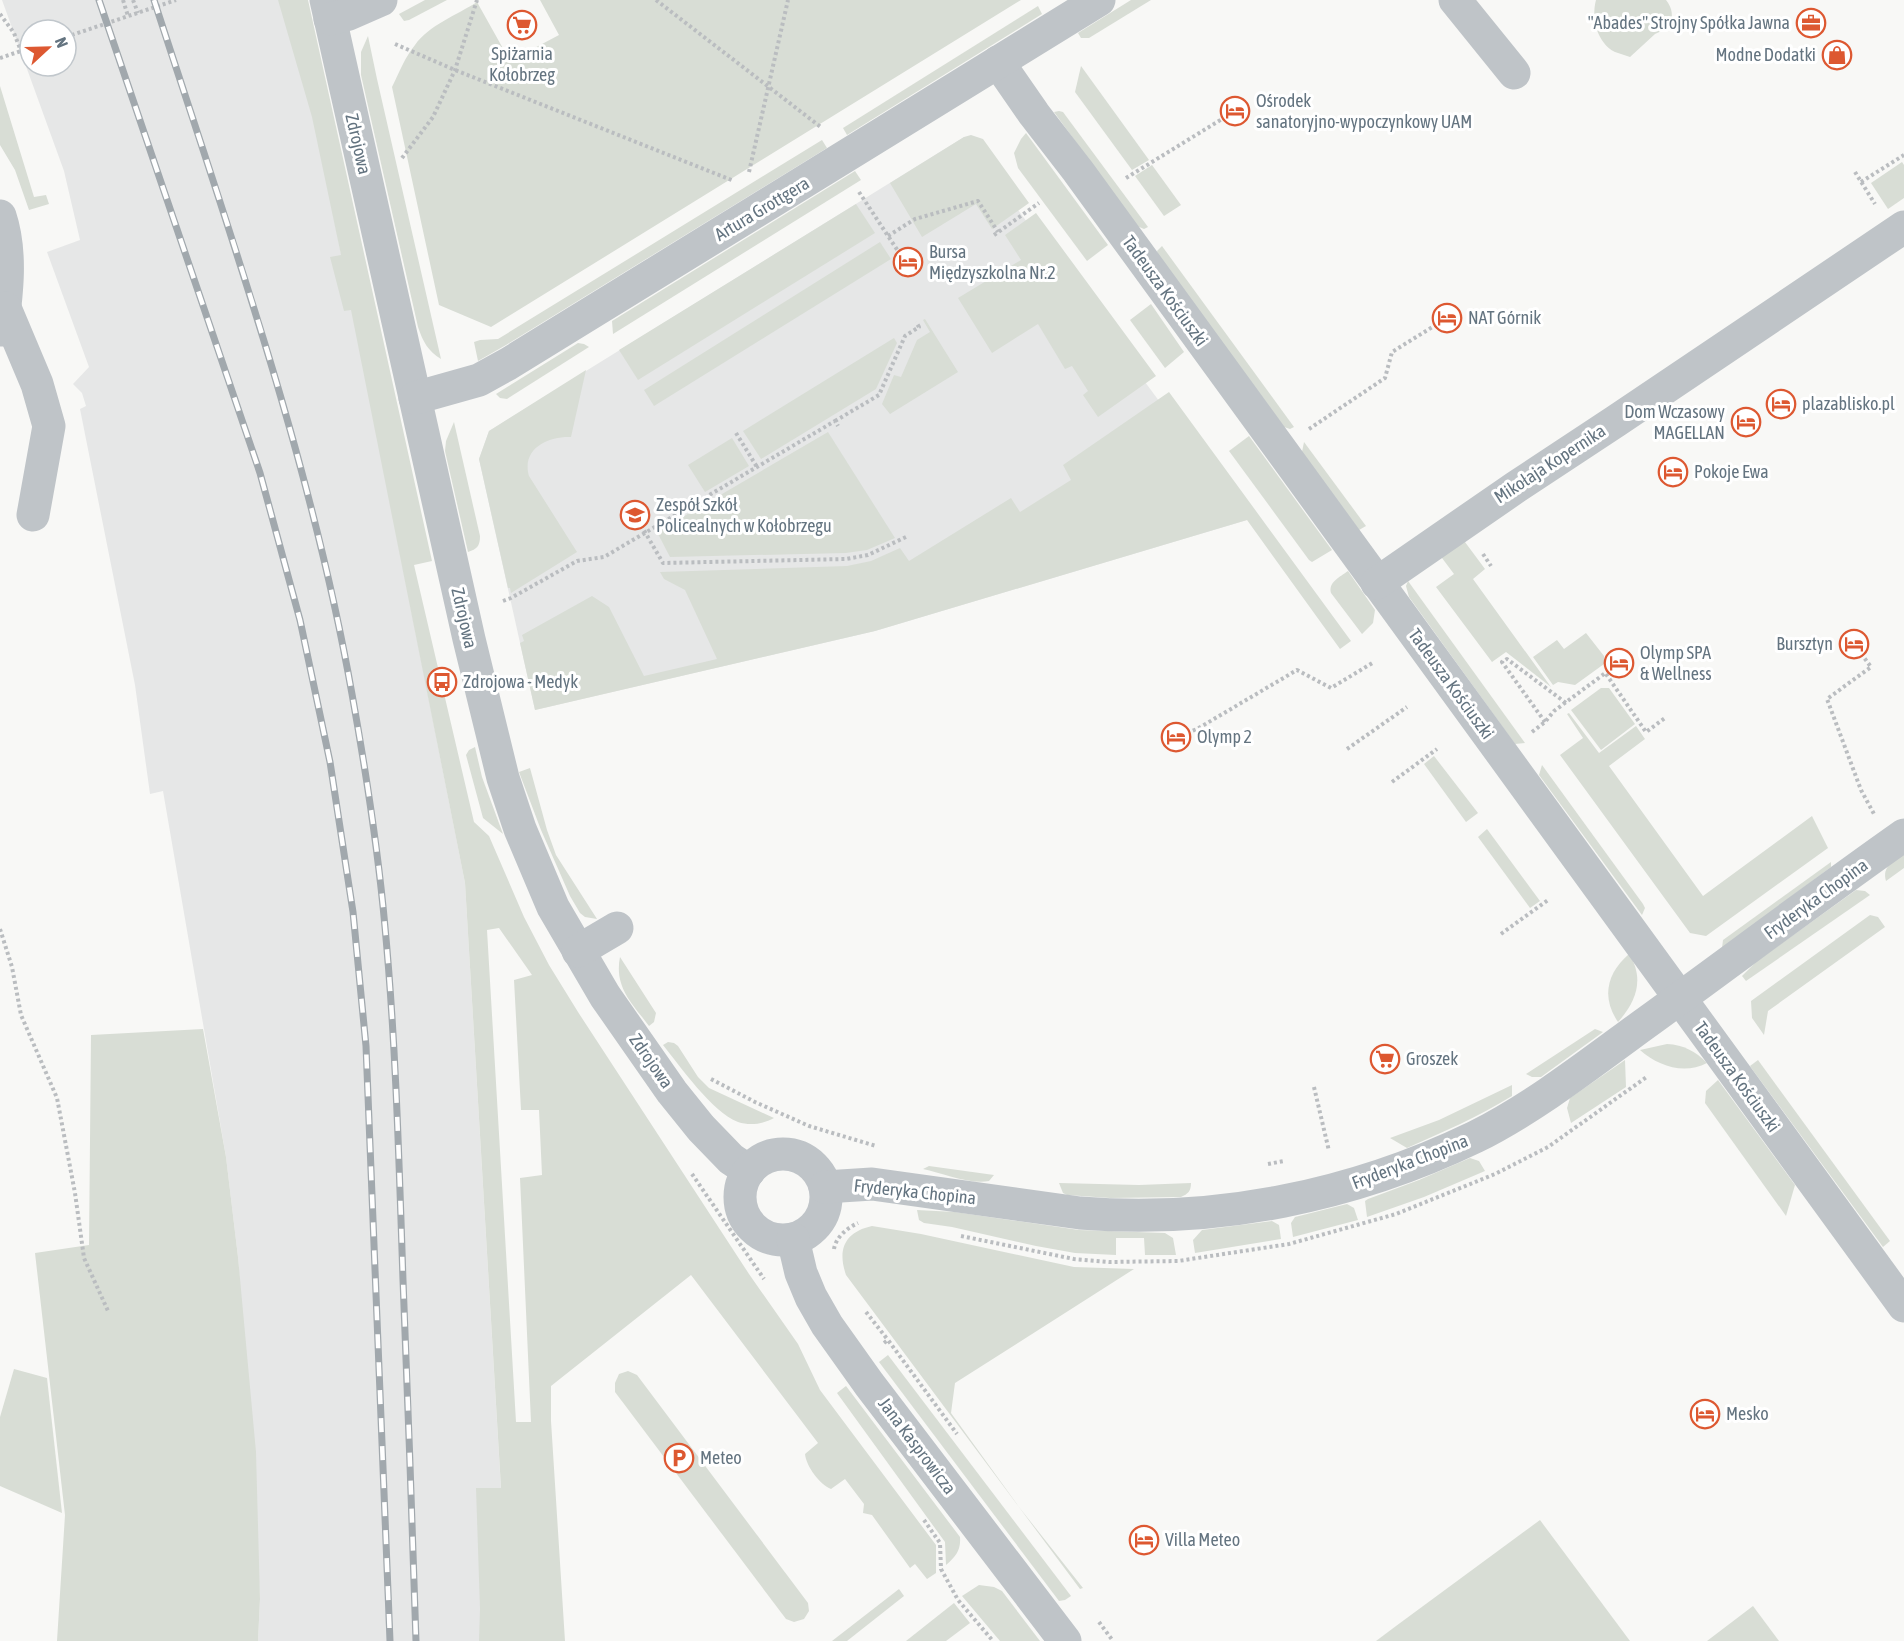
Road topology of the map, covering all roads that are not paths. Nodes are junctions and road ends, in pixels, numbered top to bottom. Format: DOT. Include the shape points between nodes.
graph roads {
  1 [pos="381,0"];
  2 [pos="1099,0"];
  3 [pos="1455,0"];
  4 [pos="328,10"];
  5 [pos="998,62"];
  6 [pos="1514,73"];
  7 [pos="0,216"];
  8 [pos="1904,227"];
  9 [pos="5,308"];
  10 [pos="0,344"];
  11 [pos="415,398"];
  12 [pos="33,515"];
  13 [pos="1377,583"];
  14 [pos="1891,827"];
  15 [pos="617,928"];
  16 [pos="578,951"];
  17 [pos="1680,998"];
  18 [pos="749,1171"];
  19 [pos="825,1187"];
  20 [pos="793,1239"];
  21 [pos="1904,1306"];
  22 [pos="1065,1641"];
  1 -- 4 [label="street" via="349,14"];
  2 -- 5 [label="street, Artura Grottgera"];
  3 -- 6 [label="street"];
  4 -- 11 [label="street, Zdrojowa"];
  5 -- 11 [label="street, Artura Grottgera" via="508,364 478,380"];
  5 -- 13 [label="street, Tadeusza Kościuszki"];
  7 -- 9 [label="street" via="7,256"];
  8 -- 13 [label="street, Mikołaja Kopernika"];
  9 -- 10 [label="street"];
  9 -- 12 [label="street" via="37,384 49,426"];
  11 -- 16 [label="street, Zdrojowa" via="503,778 541,880"];
  13 -- 17 [label="street, Tadeusza Kościuszki"];
  14 -- 17 [label="street, Fryderyka Chopina"];
  15 -- 16 [label="street"];
  16 -- 18 [label="street, Zdrojowa" via="672,1092 731,1159"];
  17 -- 19 [label="street, Fryderyka Chopina" via="1534,1102 1477,1136 1383,1175 1315,1195 1202,1213 1109,1215 881,1185"];
  17 -- 21 [label="street, Tadeusza Kościuszki"];
  18 -- 19 [label="street" via="762,1159 779,1153 798,1156 821,1177"];
  18 -- 20 [label="street" via="743,1181 740,1204 750,1225 770,1238"];
  19 -- 20 [label="street" via="819,1220"];
  20 -- 22 [label="street, Jana Kasprowicza" via="801,1273 827,1325"];
}
